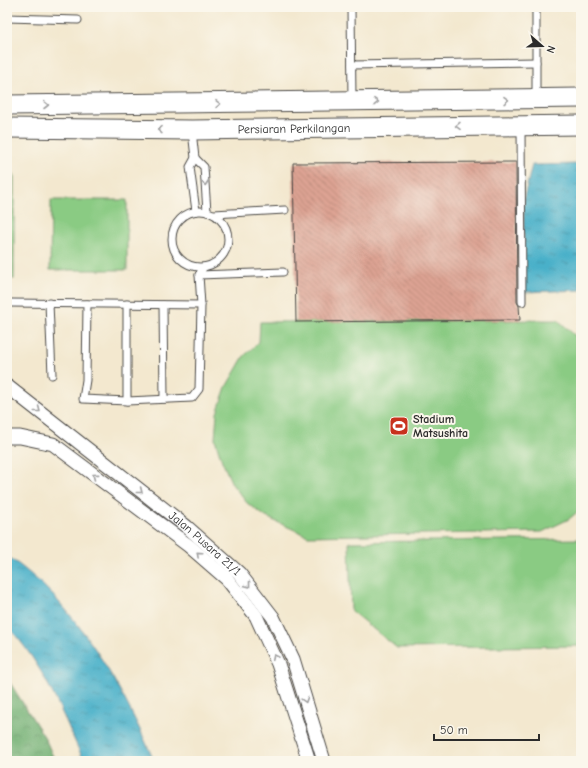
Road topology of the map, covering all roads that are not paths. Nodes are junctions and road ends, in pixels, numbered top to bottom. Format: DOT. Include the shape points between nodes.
graph roads {
  1 [pos="351,7"];
  2 [pos="536,7"];
  3 [pos="7,18"];
  4 [pos="78,20"];
  5 [pos="536,62"];
  6 [pos="352,65"];
  7 [pos="581,98"];
  8 [pos="536,100"];
  9 [pos="352,102"];
  10 [pos="192,104"];
  11 [pos="7,106"];
  12 [pos="521,125"];
  13 [pos="581,125"];
  14 [pos="7,128"];
  15 [pos="192,130"];
  16 [pos="195,158"];
  17 [pos="285,210"];
  18 [pos="196,211"];
  19 [pos="210,213"];
  20 [pos="203,268"];
  21 [pos="283,272"];
  22 [pos="199,275"];
  23 [pos="522,302"];
  24 [pos="10,303"];
  25 [pos="48,303"];
  26 [pos="86,304"];
  27 [pos="127,304"];
  28 [pos="163,304"];
  29 [pos="201,305"];
  30 [pos="52,375"];
  31 [pos="7,386"];
  32 [pos="164,399"];
  33 [pos="126,401"];
  34 [pos="7,437"];
  35 [pos="308,761"];
  36 [pos="324,761"];
  1 -- 6 [label="lane"];
  2 -- 5 [label="lane"];
  3 -- 4 [label="lane"];
  5 -- 6 [label="lane"];
  5 -- 8 [label="lane"];
  6 -- 9 [label="lane"];
  7 -- 8 [label="main road"];
  9 -- 8 [label="main road, one-way"];
  10 -- 9 [label="main road, one-way"];
  11 -- 10 [label="main road, one-way"];
  10 -- 15 [label="main road"];
  12 -- 13 [label="main road, Persiaran Perkilangan"];
  12 -- 15 [label="main road, Persiaran Perkilangan, one-way"];
  12 -- 23 [label="lane"];
  15 -- 14 [label="main road, Persiaran Perkilangan, one-way"];
  15 -- 16 [label="lane"];
  16 -- 18 [label="lane" via="190,167"];
  16 -- 19 [label="lane, one-way" via="204,167"];
  17 -- 19 [label="lane"];
  18 -- 19 [label="lane"];
  18 -- 20 [label="lane" via="180,218 172,234 174,251 186,264"];
  19 -- 20 [label="lane" via="226,227 228,245 219,260"];
  20 -- 22 [label="lane"];
  21 -- 22 [label="lane"];
  22 -- 29 [label="lane"];
  24 -- 25 [label="lane"];
  25 -- 26 [label="lane"];
  25 -- 30 [label="lane"];
  26 -- 27 [label="lane"];
  26 -- 33 [label="lane" via="86,380 83,399"];
  27 -- 28 [label="lane"];
  27 -- 33 [label="lane"];
  28 -- 29 [label="lane"];
  28 -- 32 [label="lane"];
  29 -- 32 [label="lane" via="199,388 192,398"];
  31 -- 36 [label="street, Jalan Pusara 21/1, one-way" via="187,527 239,573 273,617 293,659"];
  32 -- 33 [label="lane"];
  35 -- 34 [label="street, Jalan Pusara 21/1, one-way" via="278,664 256,616 227,579 189,546 53,444"];
}
